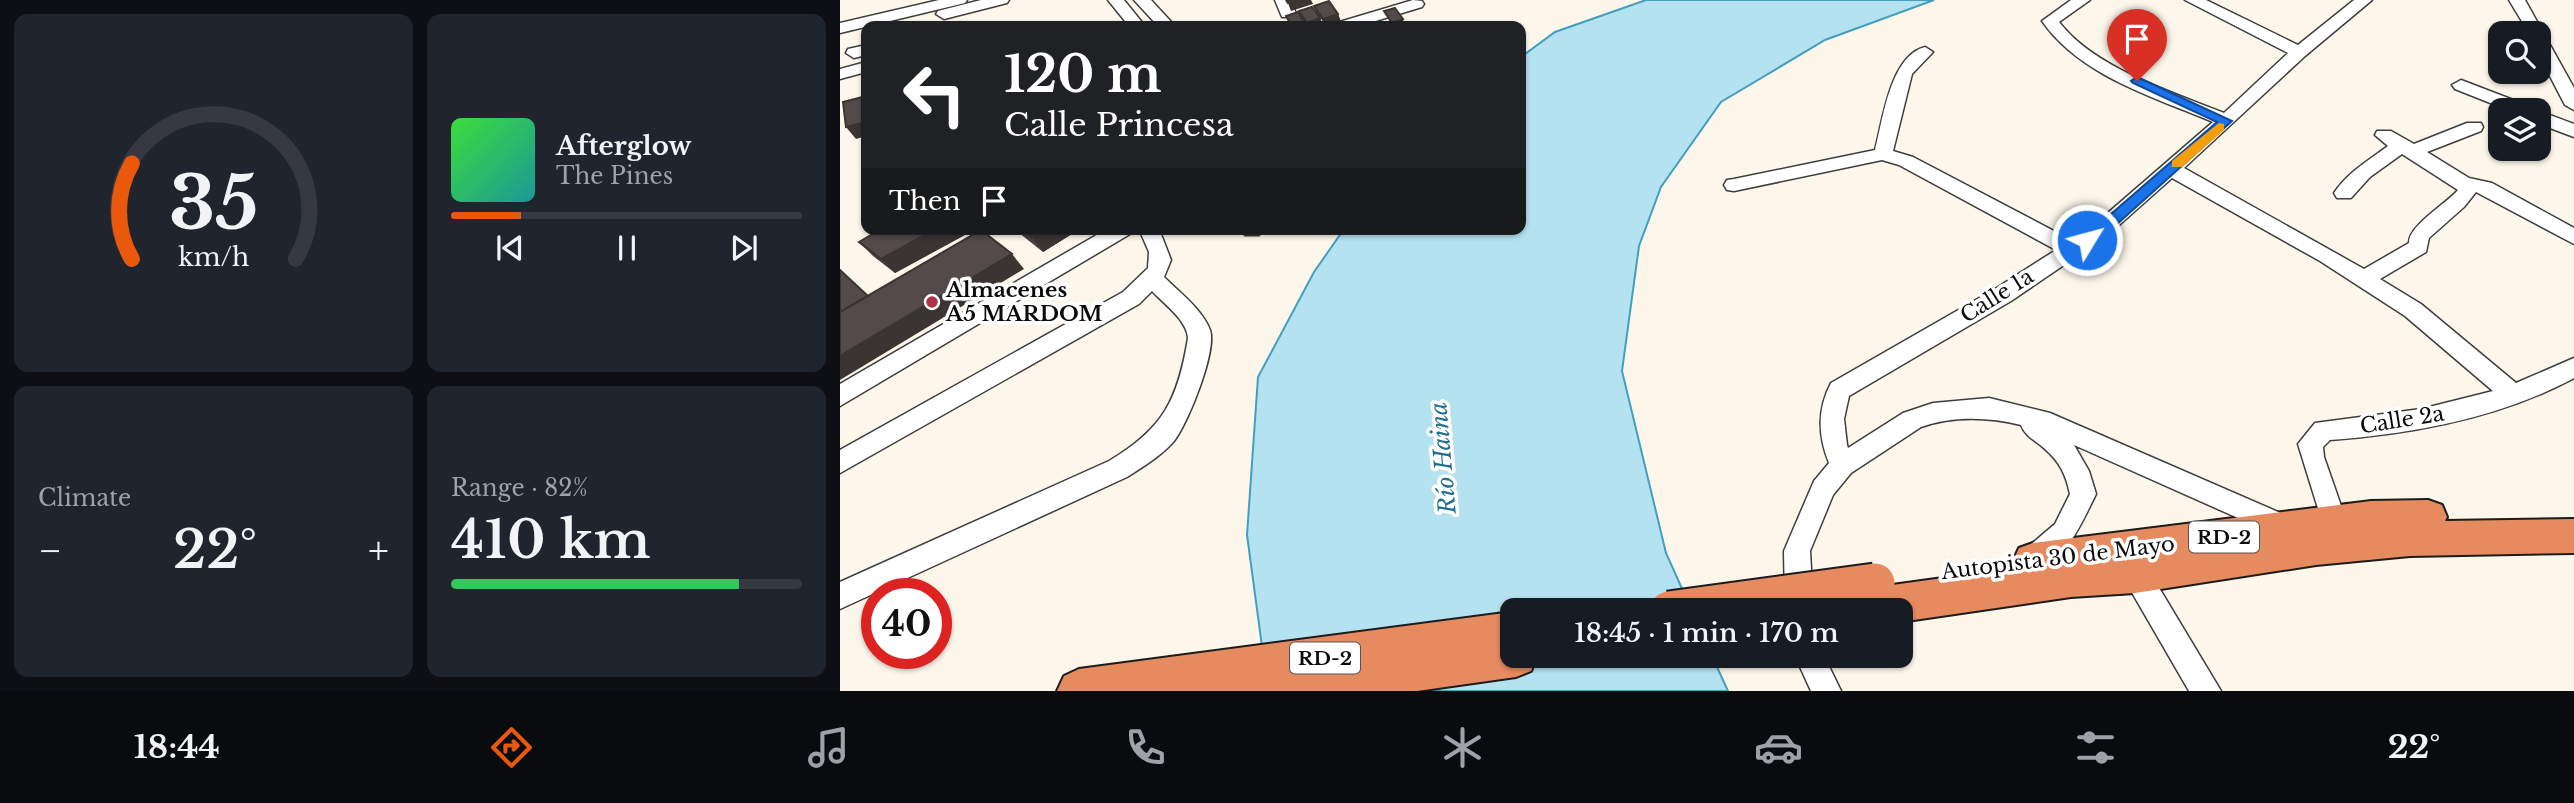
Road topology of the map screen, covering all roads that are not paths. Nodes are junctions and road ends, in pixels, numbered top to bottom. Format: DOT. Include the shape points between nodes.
graph roads {
  1 [pos="1001,0"];
  2 [pos="1116,0"];
  3 [pos="1142,0"];
  4 [pos="1371,0"];
  5 [pos="2082,0"];
  6 [pos="2193,0"];
  7 [pos="2364,0"];
  8 [pos="2517,0"];
  9 [pos="965,3"];
  10 [pos="1416,4"];
  11 [pos="1378,16"];
  12 [pos="919,19"];
  13 [pos="901,21"];
  14 [pos="972,21"];
  15 [pos="1133,21"];
  16 [pos="1162,21"];
  17 [pos="1360,21"];
  18 [pos="2530,21"];
  19 [pos="861,26"];
  20 [pos="840,28"];
  21 [pos="861,34"];
  22 [pos="840,39"];
  23 [pos="1925,52"];
  24 [pos="2300,52"];
  25 [pos="2551,61"];
  26 [pos="861,68"];
  27 [pos="840,74"];
  28 [pos="2461,85"];
  29 [pos="2493,98"];
  30 [pos="2574,105"];
  31 [pos="2226,121"];
  32 [pos="2551,122"];
  33 [pos="2474,127"];
  34 [pos="2574,131"];
  35 [pos="2384,135"];
  36 [pos="2408,149"];
  37 [pos="1883,154"];
  38 [pos="2171,169"];
  39 [pos="2466,184"];
  40 [pos="1734,185"];
  41 [pos="2344,193"];
  42 [pos="1113,235"];
  43 [pos="1152,235"];
  44 [pos="2574,237"];
  45 [pos="2072,249"];
  46 [pos="1152,278"];
  47 [pos="2364,279"];
  48 [pos="2574,367"];
  49 [pos="2513,394"];
  50 [pos="840,396"];
  51 [pos="2016,414"];
  52 [pos="840,461"];
  53 [pos="1842,465"];
  54 [pos="2574,516"];
  55 [pos="2334,523"];
  56 [pos="2289,528"];
  57 [pos="2574,536"];
  58 [pos="2032,561"];
  59 [pos="2128,562"];
  60 [pos="840,596"];
  61 [pos="1799,598"];
  62 [pos="1874,598"];
  63 [pos="1885,598"];
  64 [pos="1500,634"];
  65 [pos="1500,658"];
  66 [pos="1815,668"];
  67 [pos="1079,691"];
  68 [pos="1268,691"];
  69 [pos="1826,691"];
  70 [pos="2206,691"];
  1 -- 9 [label="street"];
  2 -- 15 [label="street"];
  3 -- 16 [label="street"];
  4 -- 11 [label="street"];
  5 -- 31 [label="street" via="2050,21 2061,36 2093,61"];
  6 -- 24 [label="street"];
  7 -- 24 [label="street, Calle 1a"];
  8 -- 18 [label="street"];
  9 -- 12 [label="street"];
  9 -- 14 [label="street"];
  10 -- 11 [label="street"];
  11 -- 17 [label="street"];
  12 -- 13 [label="street"];
  19 -- 20 [label="street"];
  21 -- 22 [label="street"];
  23 -- 37 [label="street" via="1903,72"];
  24 -- 31 [label="street, Calle 1a"];
  25 -- 30 [label="street"];
  26 -- 27 [label="street"];
  28 -- 29 [label="street"];
  31 -- 38 [label="street, Calle 1a"];
  32 -- 34 [label="street"];
  33 -- 36 [label="street"];
  35 -- 36 [label="street"];
  36 -- 39 [label="street"];
  36 -- 41 [label="street" via="2363,173"];
  37 -- 40 [label="street"];
  37 -- 45 [label="street" via="1906,161"];
  38 -- 45 [label="street, Calle 1a"];
  38 -- 47 [label="street"];
  39 -- 44 [label="street" via="2485,188"];
  39 -- 47 [label="street" via="2465,195 2448,214 2422,233 2419,247"];
  42 -- 50 [label="street"];
  43 -- 46 [label="street" via="1161,264"];
  45 -- 53 [label="street, Calle 1a" via="2003,295 1839,390 1830,432"];
  46 -- 52 [label="street" via="1131,298"];
  46 -- 60 [label="street" via="1200,333 1200,347 1170,428 1148,450 1118,469"];
  47 -- 49 [label="street" via="2413,310"];
  48 -- 49 [label="street, Calle 2a" via="2556,379"];
  49 -- 55 [label="street, Calle 2a" via="2484,406 2389,426 2318,434 2310,444 2312,457"];
  51 -- 53 [label="street" via="1989,408 1933,413 1912,420"];
  51 -- 56 [label="street" via="2053,425"];
  51 -- 58 [label="street" via="2066,451 2082,494 2064,532"];
  53 -- 61 [label="street" via="1814,504 1797,551"];
  54 -- 55 [label="highway, Autopista 30 de Mayo / RD-2" via="2371,518"];
  55 -- 56 [label="highway, Autopista 30 de Mayo / RD-2"];
  56 -- 59 [label="highway, Autopista 30 de Mayo / RD-2"];
  57 -- 59 [label="highway, Autopista 30 de Mayo / RD-2" via="2410,539"];
  58 -- 59 [label="highway, Autopista 30 de Mayo / RD-2"];
  58 -- 62 [label="highway, Autopista 30 de Mayo / RD-2"];
  59 -- 63 [label="highway, Autopista 30 de Mayo / RD-2" via="2071,579"];
  59 -- 70 [label="street"];
  64 -- 67 [label="highway, RD-2"];
  65 -- 68 [label="highway, RD-2"];
  66 -- 69 [label="street"];
}
